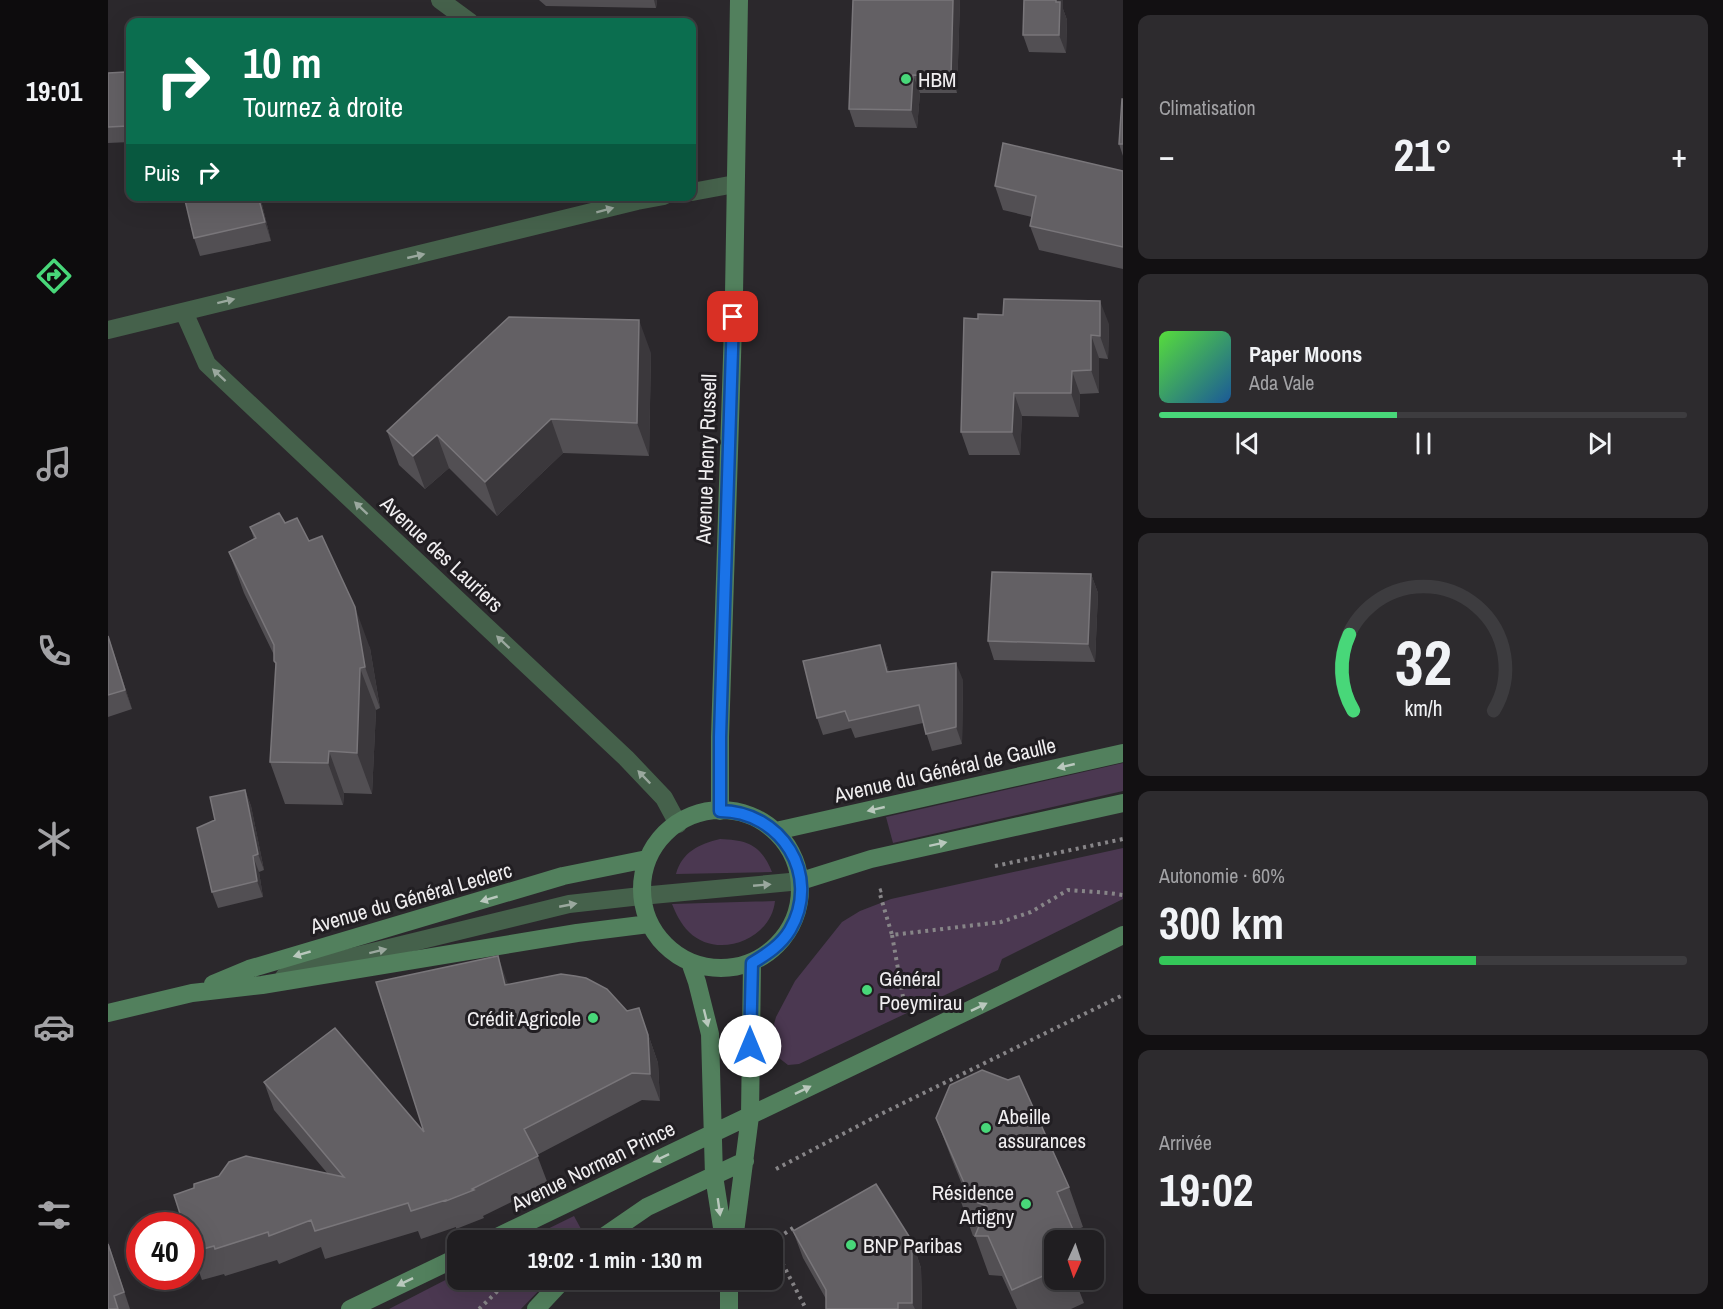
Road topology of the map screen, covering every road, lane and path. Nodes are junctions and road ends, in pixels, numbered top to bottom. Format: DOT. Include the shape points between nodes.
graph roads {
  1 [pos="440,0"];
  2 [pos="739,0"];
  3 [pos="465,18"];
  4 [pos="735,184"];
  5 [pos="696,191"];
  6 [pos="629,201"];
  7 [pos="184,312"];
  8 [pos="108,330"];
  9 [pos="1123,753"];
  10 [pos="1123,803"];
  11 [pos="720,811"];
  12 [pos="678,824"];
  13 [pos="776,831"];
  14 [pos="1123,839"];
  15 [pos="647,859"];
  16 [pos="985,868"];
  17 [pos="801,881"];
  18 [pos="886,889"];
  19 [pos="641,896"];
  20 [pos="1123,896"];
  21 [pos="649,924"];
  22 [pos="892,935"];
  23 [pos="1123,936"];
  24 [pos="690,962"];
  25 [pos="752,963"];
  26 [pos="262,985"];
  27 [pos="192,993"];
  28 [pos="1123,995"];
  29 [pos="903,997"];
  30 [pos="108,1013"];
  31 [pos="750,1116"];
  32 [pos="714,1132"];
  33 [pos="745,1161"];
  34 [pos="772,1171"];
  35 [pos="714,1176"];
  36 [pos="793,1228"];
  37 [pos="512,1230"];
  38 [pos="614,1230"];
  39 [pos="722,1230"];
  40 [pos="735,1230"];
  41 [pos="783,1235"];
  42 [pos="447,1262"];
  43 [pos="783,1264"];
  44 [pos="499,1290"];
  45 [pos="554,1290"];
  46 [pos="729,1290"];
  47 [pos="350,1309"];
  48 [pos="479,1309"];
  49 [pos="536,1309"];
  50 [pos="729,1309"];
  51 [pos="806,1309"];
  1 -- 3 [label="street"];
  2 -- 4 [label="street, Avenue Henry Russell"];
  4 -- 5 [label="street"];
  4 -- 11 [label="street, Avenue Henry Russell"];
  7 -- 6 [label="street, one-way"];
  7 -- 8 [label="street"];
  12 -- 7 [label="street, Avenue des Lauriers, one-way" via="664,798 626,758 207,364"];
  9 -- 13 [label="street, Avenue du Général de Gaulle, one-way"];
  17 -- 10 [label="street, one-way" via="871,859"];
  11 -- 12 [label="street" via="705,812"];
  11 -- 13 [label="street" via="736,811"];
  12 -- 15 [label="street" via="662,836"];
  13 -- 17 [label="street" via="794,857"];
  14 -- 16 [label="path"];
  15 -- 19 [label="street"];
  15 -- 27 [label="street, Avenue du Général Leclerc, one-way" via="563,876 249,969"];
  19 -- 17 [label="street, one-way"];
  17 -- 25 [label="street" via="800,907 790,930 774,950"];
  18 -- 22 [label="path" via="879,891"];
  19 -- 21 [label="street"];
  26 -- 19 [label="street, one-way" via="311,967 570,904"];
  20 -- 22 [label="path" via="1068,890 1031,912 1001,922"];
  21 -- 24 [label="street" via="675,955"];
  21 -- 26 [label="street, Avenue du Général Leclerc"];
  22 -- 29 [label="path"];
  31 -- 23 [label="street, Avenue Norman Prince, one-way"];
  24 -- 25 [label="street" via="700,967 727,969"];
  24 -- 32 [label="street, one-way" via="710,1034"];
  25 -- 31 [label="street"];
  26 -- 27 [label="street, Avenue du Général Leclerc"];
  27 -- 30 [label="street, Avenue du Général Leclerc"];
  28 -- 34 [label="path"];
  31 -- 32 [label="street, Avenue Norman Prince"];
  31 -- 33 [label="street"];
  32 -- 35 [label="street"];
  32 -- 37 [label="street, Avenue Norman Prince, one-way"];
  33 -- 35 [label="street"];
  33 -- 40 [label="street"];
  35 -- 38 [label="street" via="647,1207"];
  35 -- 39 [label="street, one-way"];
  36 -- 41 [label="path"];
  42 -- 47 [label="street, one-way"];
  43 -- 51 [label="path"];
  44 -- 48 [label="path"];
  45 -- 49 [label="street"];
  46 -- 50 [label="street"];
}
